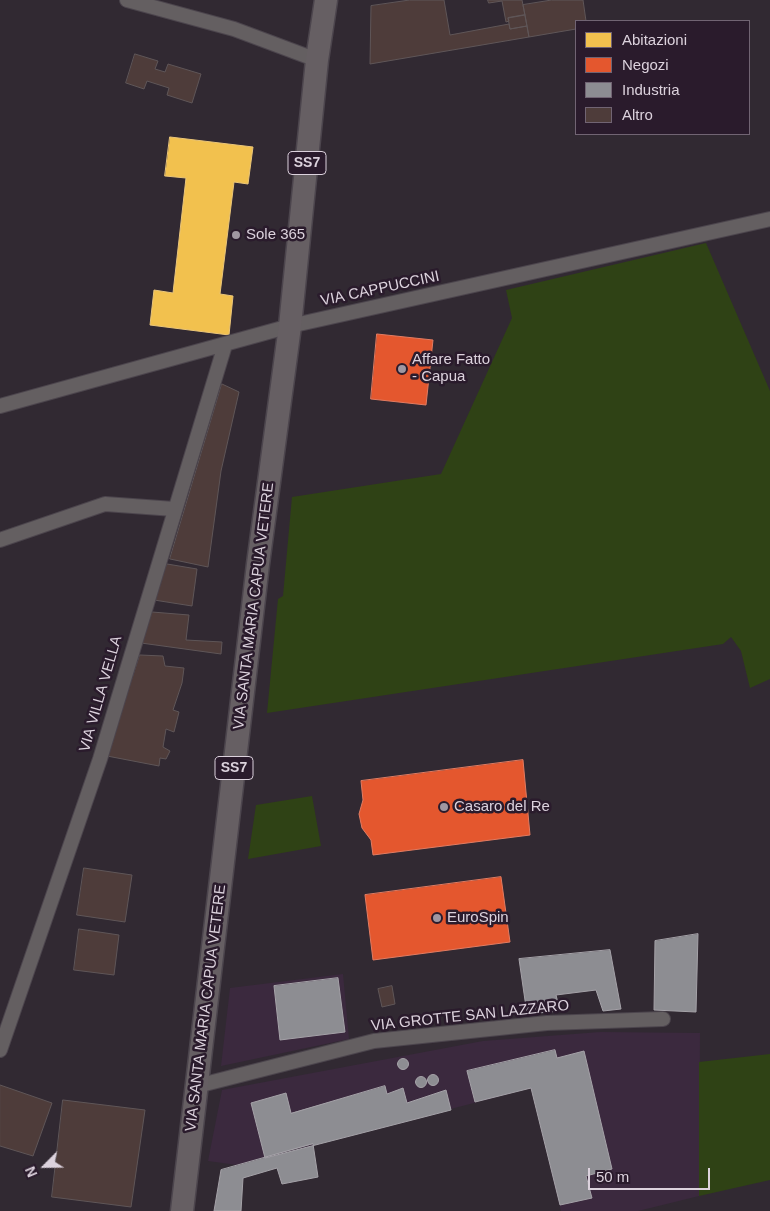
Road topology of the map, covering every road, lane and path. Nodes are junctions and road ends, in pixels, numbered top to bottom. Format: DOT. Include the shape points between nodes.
graph roads {
  1 [pos="127,0"];
  2 [pos="326,0"];
  3 [pos="317,60"];
  4 [pos="770,219"];
  5 [pos="290,326"];
  6 [pos="225,345"];
  7 [pos="0,406"];
  8 [pos="174,508"];
  9 [pos="0,540"];
  10 [pos="662,1019"];
  11 [pos="0,1050"];
  12 [pos="197,1086"];
  13 [pos="182,1211"];
  1 -- 3 [label="street" via="234,29"];
  2 -- 3 [label="main road, VIA SANTA MARIA CAPUA VETERE / SS7"];
  3 -- 5 [label="main road, VIA SANTA MARIA CAPUA VETERE / SS7"];
  4 -- 5 [label="street, VIA CAPPUCCINI"];
  5 -- 6 [label="street, VIA CAPPUCCINI"];
  5 -- 12 [label="main road, VIA SANTA MARIA CAPUA VETERE / SS7" via="258,564"];
  6 -- 7 [label="street, VIA CAPPUCCINI"];
  6 -- 8 [label="street, VIA VILLA VELLA"];
  8 -- 9 [label="street" via="105,504"];
  8 -- 11 [label="street, VIA VILLA VELLA" via="100,758"];
  10 -- 12 [label="street, VIA GROTTE SAN LAZZARO" via="547,1023 374,1041"];
  12 -- 13 [label="main road, VIA SANTA MARIA CAPUA VETERE / SS7"];
}
